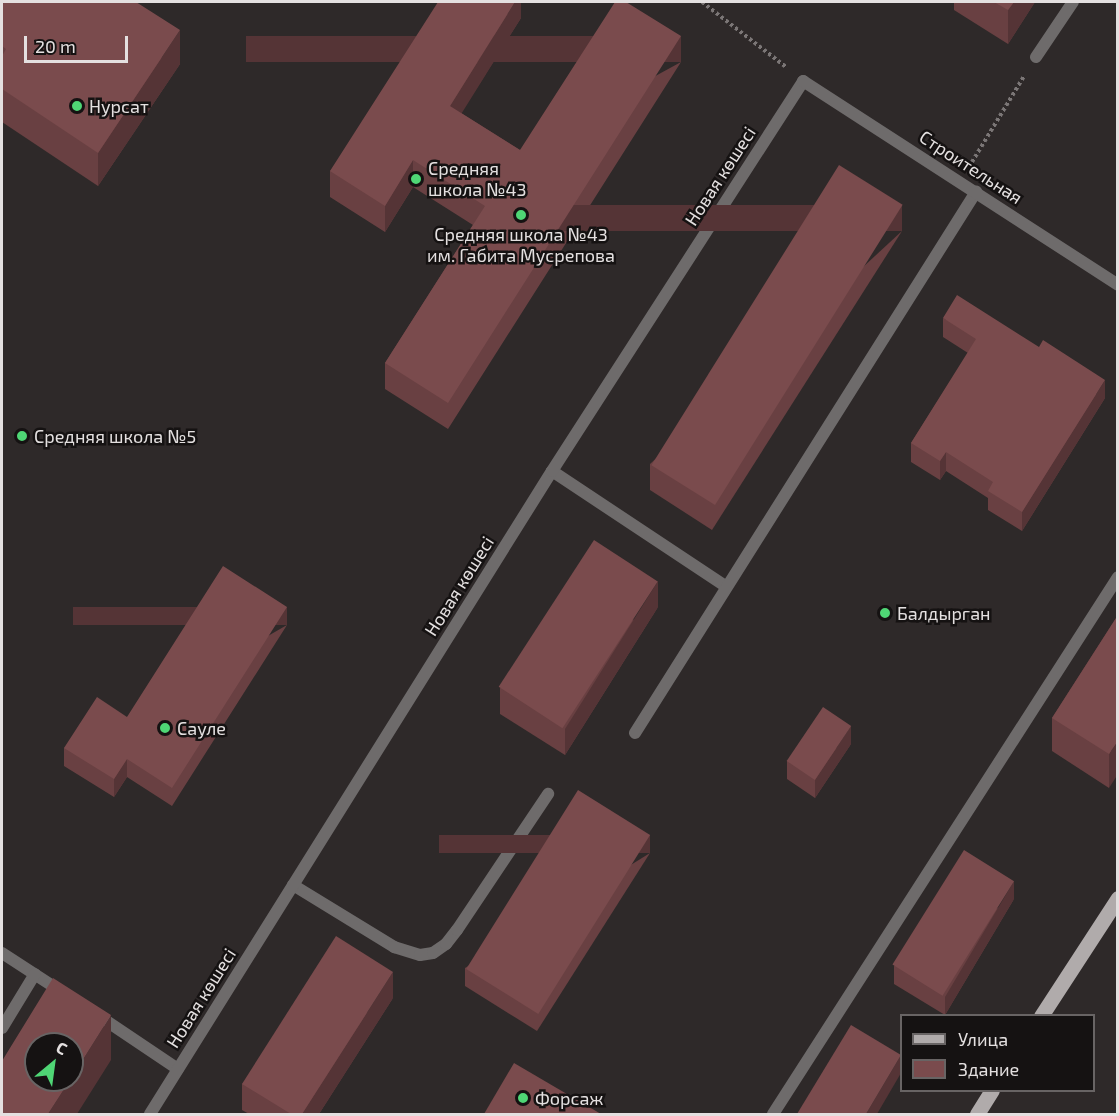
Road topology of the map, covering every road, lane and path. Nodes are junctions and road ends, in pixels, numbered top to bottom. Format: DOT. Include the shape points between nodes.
graph roads {
  1 [pos="702,2"];
  2 [pos="1073,2"];
  3 [pos="1036,57"];
  4 [pos="803,81"];
  5 [pos="960,180"];
  6 [pos="976,192"];
  7 [pos="1118,285"];
  8 [pos="552,471"];
  9 [pos="1118,577"];
  10 [pos="725,586"];
  11 [pos="635,733"];
  12 [pos="548,794"];
  13 [pos="293,885"];
  14 [pos="1118,898"];
  15 [pos="2,952"];
  16 [pos="35,974"];
  17 [pos="73,999"];
  18 [pos="92,1012"];
  19 [pos="1042,1014"];
  20 [pos="2,1028"];
  21 [pos="178,1069"];
  22 [pos="991,1092"];
  23 [pos="150,1114"];
  24 [pos="773,1114"];
  25 [pos="977,1114"];
  1 -- 4 [label="path"];
  2 -- 3 [label="street"];
  3 -- 5 [label="path"];
  4 -- 5 [label="street, Строительная"];
  4 -- 8 [label="street, Новая көшесі"];
  5 -- 6 [label="street, Строительная"];
  6 -- 7 [label="street, Строительная"];
  6 -- 10 [label="street"];
  8 -- 10 [label="street"];
  8 -- 13 [label="street, Новая көшесі"];
  9 -- 24 [label="street"];
  10 -- 11 [label="street"];
  12 -- 13 [label="street" via="457,930 433,953 420,955 394,947"];
  13 -- 21 [label="street, Новая көшесі"];
  14 -- 19 [label="main road"];
  15 -- 16 [label="street"];
  16 -- 17 [label="street"];
  16 -- 20 [label="street"];
  18 -- 21 [label="street"];
  21 -- 23 [label="street, Новая көшесі"];
  22 -- 25 [label="main road"];
}
